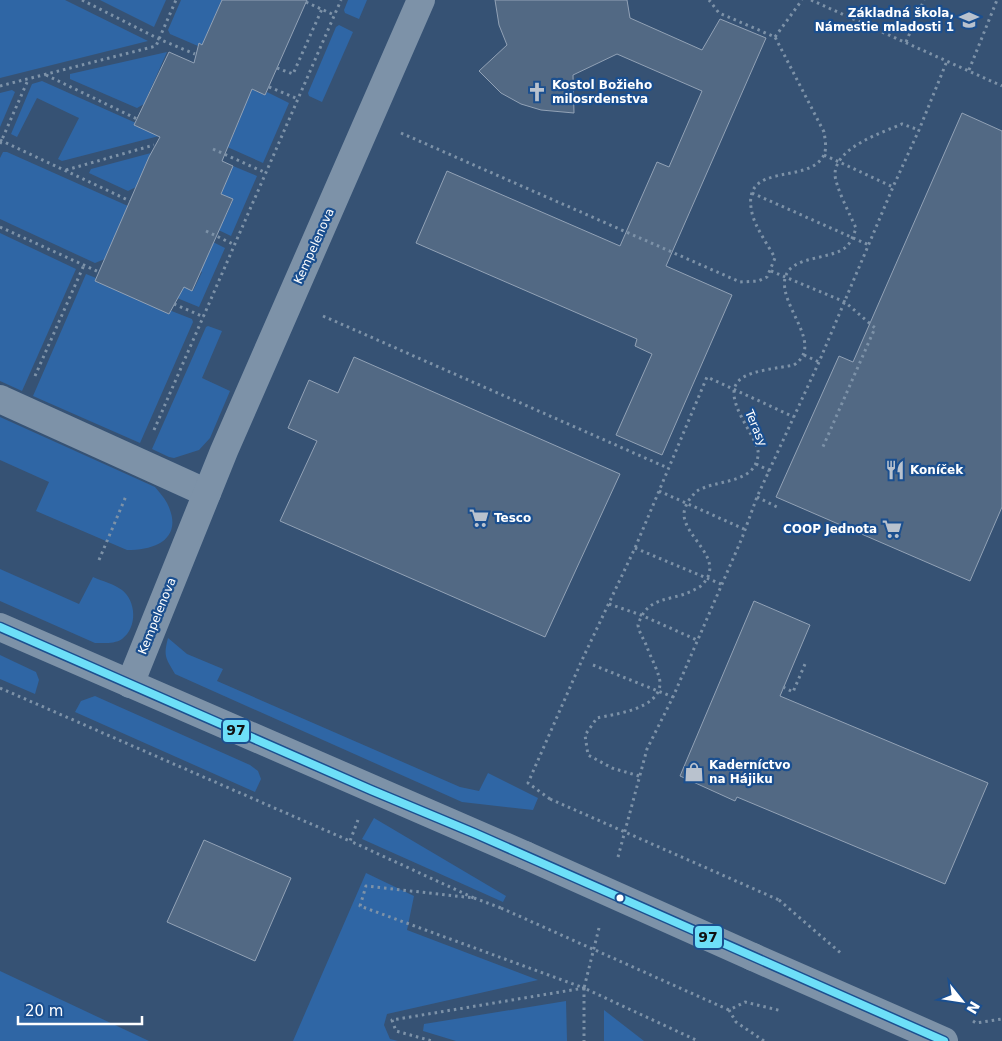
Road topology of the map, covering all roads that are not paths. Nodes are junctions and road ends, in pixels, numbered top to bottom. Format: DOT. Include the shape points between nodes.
graph roads {
  1 [pos="421,0"];
  2 [pos="10,404"];
  3 [pos="207,493"];
  4 [pos="0,627"];
  5 [pos="130,684"];
  6 [pos="944,1041"];
  1 -- 3 [label="street, Kempelenova"];
  2 -- 3 [label="street"];
  3 -- 5 [label="street, Kempelenova"];
  4 -- 5 [label="street"];
  5 -- 6 [label="street, bridge"];
}
